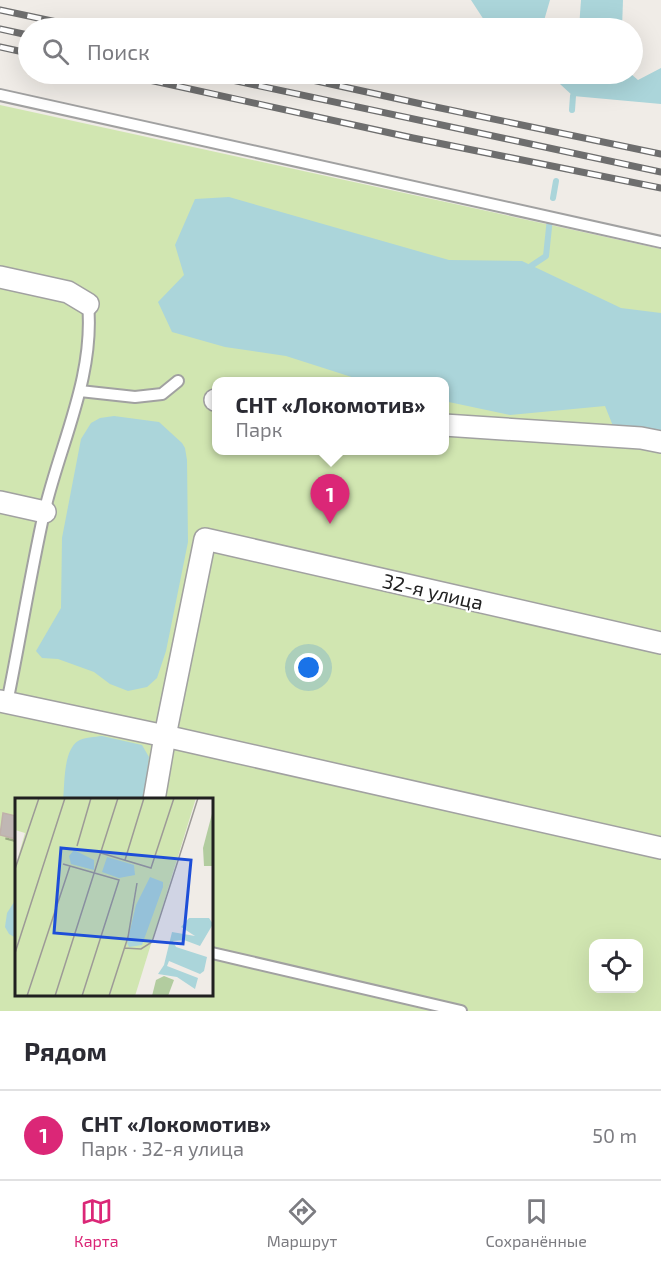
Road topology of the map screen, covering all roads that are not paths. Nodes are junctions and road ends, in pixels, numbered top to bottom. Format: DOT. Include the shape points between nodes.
graph roads {
  1 [pos="0,95"];
  2 [pos="661,242"];
  3 [pos="0,277"];
  4 [pos="88,304"];
  5 [pos="178,381"];
  6 [pos="80,392"];
  7 [pos="449,425"];
  8 [pos="661,442"];
  9 [pos="0,502"];
  10 [pos="45,512"];
  11 [pos="661,643"];
  12 [pos="4,702"];
  13 [pos="165,736"];
  14 [pos="154,798"];
  15 [pos="661,848"];
  16 [pos="213,952"];
  17 [pos="461,1011"];
  1 -- 2 [label="lane"];
  3 -- 4 [label="street" via="68,292"];
  4 -- 6 [label="lane" via="90,327"];
  5 -- 6 [label="lane" via="162,394 135,398"];
  6 -- 10 [label="lane"];
  7 -- 8 [label="street"];
  9 -- 10 [label="street"];
  10 -- 12 [label="lane"];
  11 -- 13 [label="street, 32-я улица" via="205,539"];
  12 -- 13 [label="street"];
  13 -- 14 [label="street"];
  13 -- 15 [label="street"];
  16 -- 17 [label="lane"];
}
